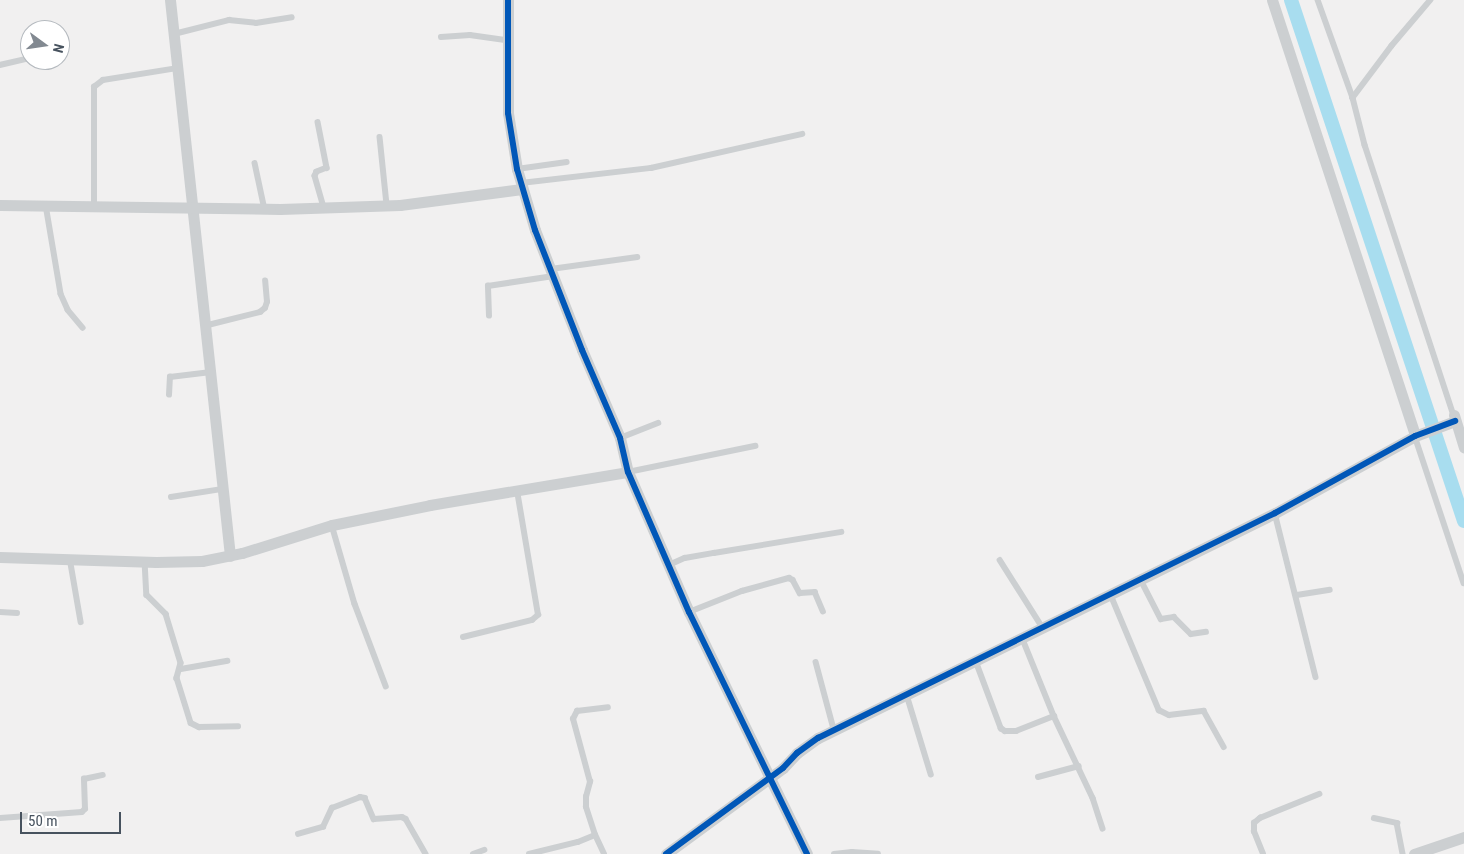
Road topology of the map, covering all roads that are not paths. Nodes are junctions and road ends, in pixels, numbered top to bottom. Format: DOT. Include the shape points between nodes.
graph roads {
  1 [pos="170,0"];
  2 [pos="508,0"];
  3 [pos="1272,0"];
  4 [pos="1318,0"];
  5 [pos="1432,0"];
  6 [pos="292,17"];
  7 [pos="174,34"];
  8 [pos="440,37"];
  9 [pos="507,40"];
  10 [pos="20,60"];
  11 [pos="0,65"];
  12 [pos="178,68"];
  13 [pos="1353,98"];
  14 [pos="318,122"];
  15 [pos="802,134"];
  16 [pos="380,137"];
  17 [pos="567,162"];
  18 [pos="255,163"];
  19 [pos="517,169"];
  20 [pos="522,186"];
  21 [pos="0,205"];
  22 [pos="387,205"];
  23 [pos="46,206"];
  24 [pos="94,206"];
  25 [pos="193,208"];
  26 [pos="324,208"];
  27 [pos="265,210"];
  28 [pos="636,257"];
  29 [pos="552,273"];
  30 [pos="265,281"];
  31 [pos="489,316"];
  32 [pos="204,326"];
  33 [pos="83,328"];
  34 [pos="209,372"];
  35 [pos="169,395"];
  36 [pos="1451,420"];
  37 [pos="658,423"];
  38 [pos="1419,434"];
  39 [pos="620,438"];
  40 [pos="755,446"];
  41 [pos="1464,447"];
  42 [pos="628,472"];
  43 [pos="222,489"];
  44 [pos="517,491"];
  45 [pos="171,497"];
  46 [pos="1275,513"];
  47 [pos="332,525"];
  48 [pos="841,532"];
  49 [pos="230,556"];
  50 [pos="0,557"];
  51 [pos="70,558"];
  52 [pos="1000,560"];
  53 [pos="145,561"];
  54 [pos="668,564"];
  55 [pos="1141,580"];
  56 [pos="1464,583"];
  57 [pos="1330,590"];
  58 [pos="1110,595"];
  59 [pos="1297,595"];
  60 [pos="823,610"];
  61 [pos="0,612"];
  62 [pos="17,612"];
  63 [pos="689,612"];
  64 [pos="81,622"];
  65 [pos="1043,628"];
  66 [pos="1206,632"];
  67 [pos="463,637"];
  68 [pos="1022,637"];
  69 [pos="228,661"];
  70 [pos="976,661"];
  71 [pos="816,662"];
  72 [pos="181,669"];
  73 [pos="1316,677"];
  74 [pos="386,686"];
  75 [pos="907,695"];
  76 [pos="608,707"];
  77 [pos="1054,716"];
  78 [pos="238,726"];
  79 [pos="834,729"];
  80 [pos="1224,747"];
  81 [pos="1080,766"];
  82 [pos="931,774"];
  83 [pos="103,775"];
  84 [pos="769,777"];
  85 [pos="1038,777"];
  86 [pos="1319,794"];
  87 [pos="0,818"];
  88 [pos="1374,818"];
  89 [pos="1103,828"];
  90 [pos="298,834"];
  91 [pos="595,835"];
  92 [pos="1464,837"];
  93 [pos="484,850"];
  94 [pos="426,854"];
  95 [pos="473,854"];
  96 [pos="528,854"];
  97 [pos="604,854"];
  98 [pos="666,854"];
  99 [pos="807,854"];
  100 [pos="834,854"];
  101 [pos="878,854"];
  102 [pos="1263,854"];
  103 [pos="1403,854"];
  104 [pos="1414,854"];
  1 -- 7 [label="street"];
  2 -- 9 [label="street"];
  3 -- 38 [label="street"];
  4 -- 13 [label="lane"];
  5 -- 13 [label="lane"];
  6 -- 7 [label="lane" via="256,24 229,20"];
  7 -- 12 [label="street"];
  8 -- 9 [label="lane" via="470,35"];
  9 -- 19 [label="street" via="508,113"];
  10 -- 11 [label="lane"];
  12 -- 24 [label="lane" via="103,80 94,87"];
  12 -- 25 [label="street"];
  13 -- 36 [label="lane" via="1365,145 1449,400"];
  14 -- 26 [label="lane" via="327,168 317,172 316,176"];
  15 -- 20 [label="lane" via="651,168"];
  16 -- 22 [label="lane"];
  17 -- 19 [label="lane"];
  18 -- 27 [label="lane"];
  19 -- 20 [label="street"];
  20 -- 22 [label="street"];
  20 -- 29 [label="street"];
  21 -- 23 [label="street"];
  22 -- 26 [label="street"];
  23 -- 24 [label="street"];
  23 -- 33 [label="lane" via="61,294 68,310"];
  24 -- 25 [label="street"];
  25 -- 27 [label="street"];
  25 -- 32 [label="street"];
  26 -- 27 [label="street"];
  28 -- 29 [label="lane"];
  29 -- 31 [label="lane" via="488,286"];
  29 -- 39 [label="street"];
  30 -- 32 [label="lane" via="267,302 260,312"];
  32 -- 34 [label="street"];
  34 -- 35 [label="lane" via="170,377"];
  34 -- 43 [label="street"];
  36 -- 38 [label="street"];
  36 -- 41 [label="street"];
  37 -- 39 [label="lane"];
  38 -- 46 [label="street"];
  38 -- 56 [label="lane"];
  39 -- 42 [label="street"];
  40 -- 42 [label="lane"];
  42 -- 44 [label="street"];
  42 -- 54 [label="street"];
  43 -- 45 [label="lane"];
  43 -- 49 [label="street"];
  44 -- 47 [label="street" via="430,504"];
  44 -- 67 [label="lane" via="538,615 532,620"];
  46 -- 55 [label="street"];
  46 -- 59 [label="lane"];
  47 -- 49 [label="street"];
  47 -- 74 [label="lane" via="355,604"];
  48 -- 54 [label="lane" via="685,558"];
  49 -- 53 [label="street" via="202,561"];
  50 -- 51 [label="street"];
  51 -- 53 [label="street"];
  51 -- 64 [label="lane"];
  52 -- 65 [label="lane"];
  53 -- 72 [label="lane" via="147,595 166,614"];
  54 -- 63 [label="street"];
  55 -- 58 [label="street"];
  55 -- 66 [label="lane" via="1161,618 1174,617 1191,634"];
  57 -- 59 [label="lane"];
  58 -- 65 [label="street"];
  58 -- 80 [label="lane" via="1159,710 1169,715 1204,711"];
  59 -- 73 [label="lane"];
  60 -- 63 [label="lane" via="815,592 800,593 794,580 789,578 742,591"];
  61 -- 62 [label="lane"];
  63 -- 84 [label="street"];
  65 -- 68 [label="street"];
  68 -- 70 [label="street"];
  68 -- 77 [label="lane"];
  69 -- 72 [label="lane"];
  70 -- 75 [label="street"];
  70 -- 77 [label="lane" via="1001,728 1005,731 1016,731"];
  71 -- 79 [label="lane"];
  72 -- 78 [label="lane" via="177,678 194,726"];
  75 -- 79 [label="street"];
  75 -- 82 [label="lane"];
  76 -- 91 [label="lane" via="577,711 573,716 590,782 586,802"];
  77 -- 81 [label="lane"];
  79 -- 84 [label="street" via="797,753"];
  81 -- 85 [label="lane"];
  81 -- 89 [label="lane"];
  83 -- 87 [label="lane" via="84,779 85,809 82,812"];
  84 -- 98 [label="street"];
  84 -- 99 [label="street"];
  86 -- 102 [label="lane" via="1254,823 1254,832"];
  88 -- 103 [label="lane" via="1397,823"];
  90 -- 94 [label="lane" via="323,827 332,808 363,798 376,820 404,818"];
  91 -- 96 [label="lane"];
  91 -- 97 [label="lane"];
  92 -- 104 [label="street"];
  93 -- 95 [label="lane"];
  100 -- 101 [label="lane"];
}
